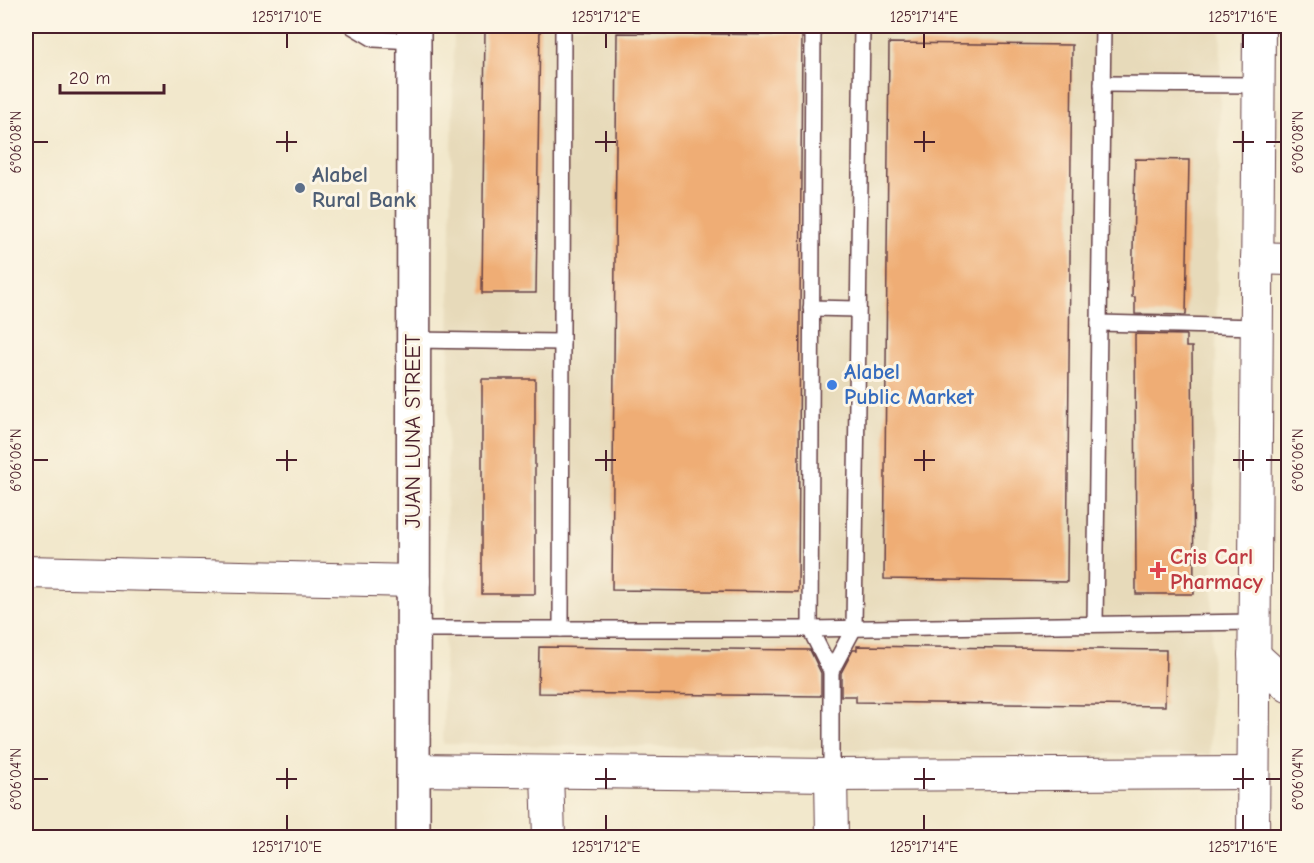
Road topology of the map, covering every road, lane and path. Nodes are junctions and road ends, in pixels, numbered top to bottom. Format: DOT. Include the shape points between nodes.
graph roads {
  1 [pos="352,26"];
  2 [pos="563,26"];
  3 [pos="813,26"];
  4 [pos="862,26"];
  5 [pos="1103,26"];
  6 [pos="1259,26"];
  7 [pos="414,33"];
  8 [pos="1102,84"];
  9 [pos="1259,85"];
  10 [pos="1257,258"];
  11 [pos="1288,260"];
  12 [pos="811,308"];
  13 [pos="858,309"];
  14 [pos="1099,323"];
  15 [pos="1257,327"];
  16 [pos="413,340"];
  17 [pos="562,342"];
  18 [pos="26,572"];
  19 [pos="414,581"];
  20 [pos="1254,622"];
  21 [pos="1095,624"];
  22 [pos="854,628"];
  23 [pos="414,629"];
  24 [pos="561,629"];
  25 [pos="810,629"];
  26 [pos="1254,655"];
  27 [pos="831,671"];
  28 [pos="1288,686"];
  29 [pos="413,770"];
  30 [pos="547,772"];
  31 [pos="1252,773"];
  32 [pos="831,776"];
  33 [pos="413,837"];
  34 [pos="549,837"];
  35 [pos="832,837"];
  36 [pos="1253,837"];
  1 -- 7 [label="lane" via="374,39"];
  2 -- 17 [label="lane"];
  3 -- 12 [label="lane"];
  4 -- 13 [label="lane"];
  5 -- 8 [label="lane"];
  6 -- 9 [label="street"];
  7 -- 16 [label="street, JUAN LUNA STREET"];
  8 -- 9 [label="lane"];
  8 -- 14 [label="lane"];
  9 -- 10 [label="street"];
  10 -- 11 [label="street"];
  10 -- 15 [label="street"];
  12 -- 13 [label="lane"];
  12 -- 25 [label="lane"];
  13 -- 22 [label="lane"];
  14 -- 15 [label="lane"];
  14 -- 21 [label="lane"];
  15 -- 20 [label="street"];
  16 -- 17 [label="lane"];
  16 -- 19 [label="street, JUAN LUNA STREET"];
  17 -- 24 [label="lane"];
  18 -- 19 [label="street"];
  19 -- 23 [label="street, JUAN LUNA STREET"];
  20 -- 21 [label="lane"];
  20 -- 26 [label="street"];
  21 -- 22 [label="lane"];
  22 -- 25 [label="lane"];
  22 -- 27 [label="lane"];
  23 -- 24 [label="lane"];
  23 -- 29 [label="street, JUAN LUNA STREET"];
  24 -- 25 [label="lane"];
  25 -- 27 [label="lane"];
  26 -- 28 [label="street"];
  26 -- 31 [label="street"];
  27 -- 32 [label="lane"];
  29 -- 30 [label="street"];
  29 -- 33 [label="street, JUAN LUNA STREET"];
  30 -- 32 [label="street"];
  30 -- 34 [label="street"];
  31 -- 32 [label="street"];
  31 -- 36 [label="street"];
  32 -- 35 [label="street"];
}
